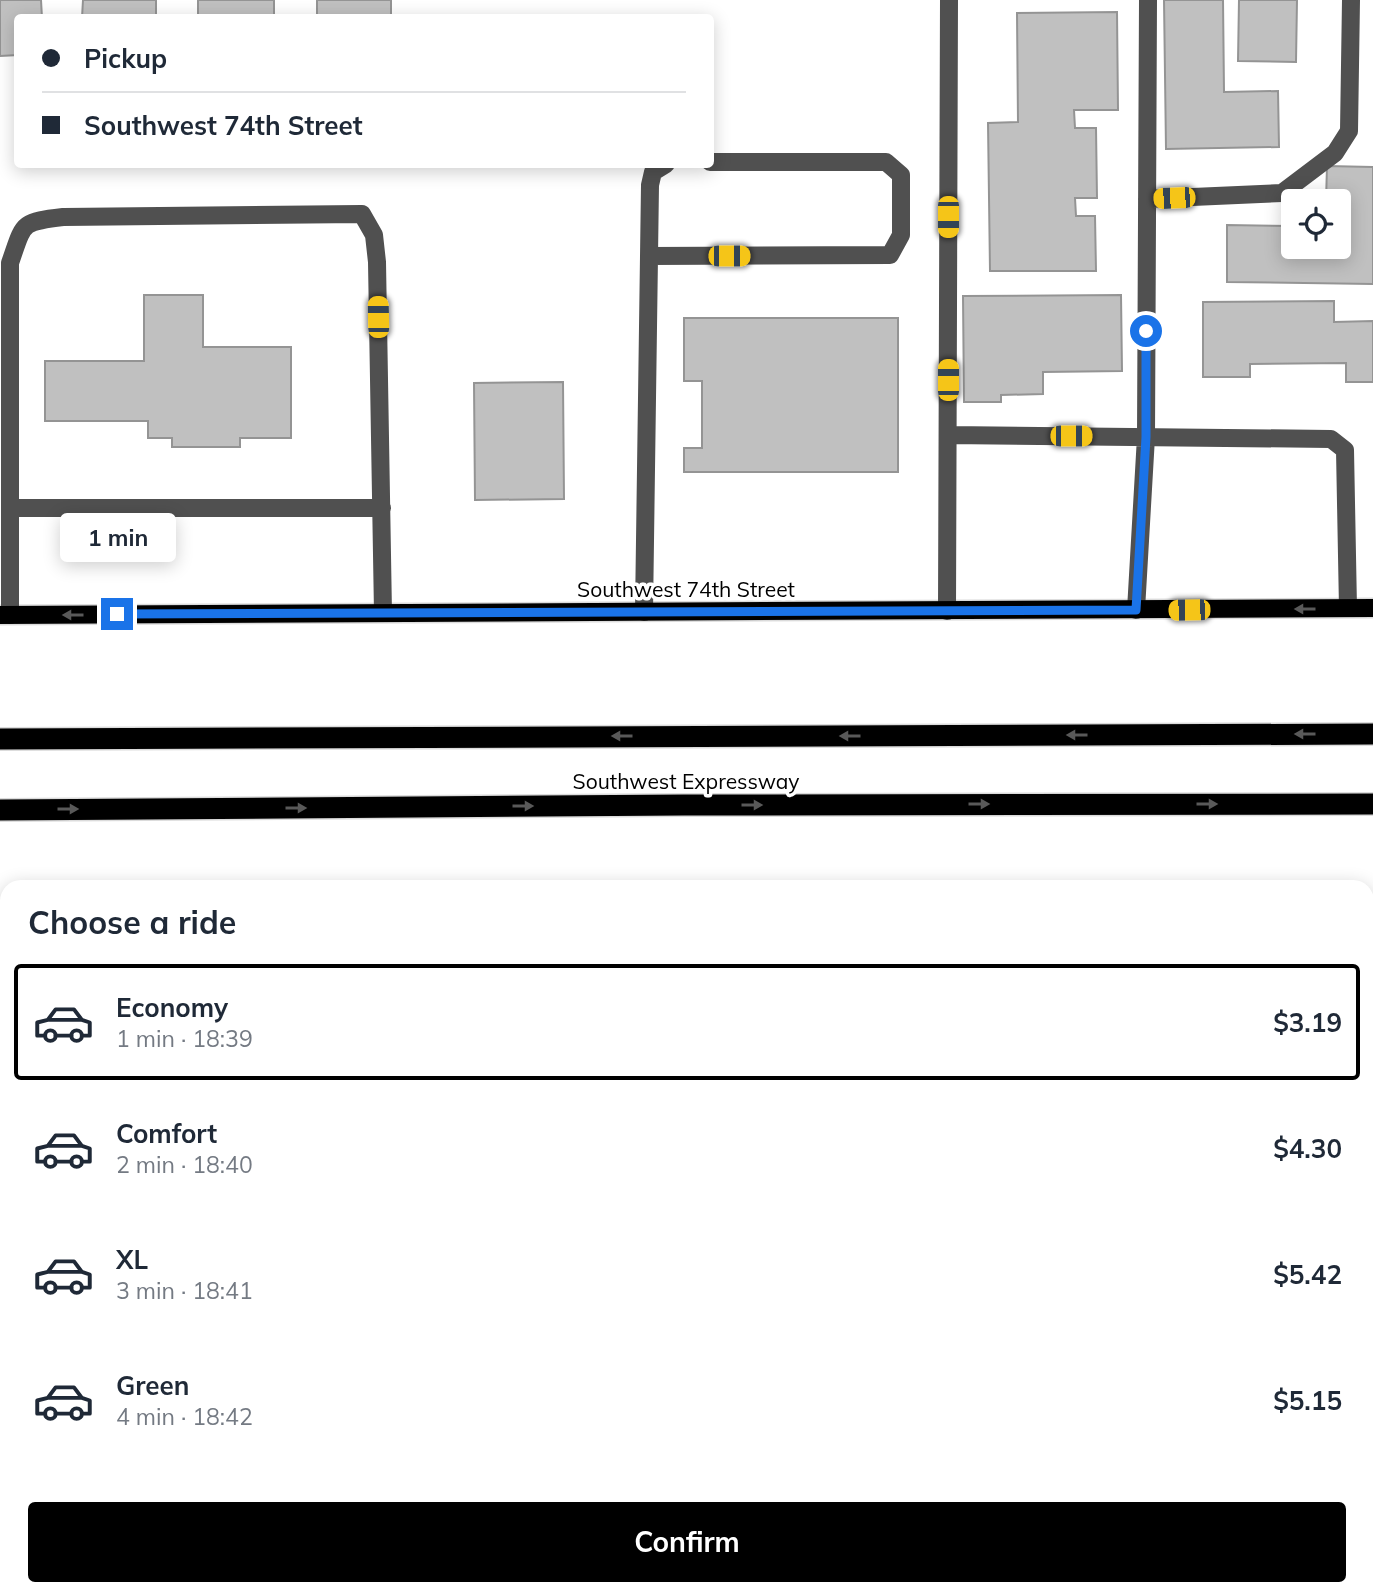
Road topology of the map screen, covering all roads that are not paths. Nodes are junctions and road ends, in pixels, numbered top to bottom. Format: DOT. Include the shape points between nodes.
graph roads {
  1 [pos="949,0"];
  2 [pos="1149,0"];
  3 [pos="1351,0"];
  4 [pos="714,162"];
  5 [pos="660,168"];
  6 [pos="1147,199"];
  7 [pos="649,256"];
  8 [pos="5,267"];
  9 [pos="5,323"];
  10 [pos="947,435"];
  11 [pos="1146,437"];
  12 [pos="10,508"];
  13 [pos="382,508"];
  14 [pos="1348,608"];
  15 [pos="1373,608"];
  16 [pos="1136,610"];
  17 [pos="947,611"];
  18 [pos="645,612"];
  19 [pos="383,613"];
  20 [pos="5,615"];
  21 [pos="1373,734"];
  22 [pos="0,739"];
  23 [pos="1373,804"];
  24 [pos="0,810"];
  1 -- 10 [label="lane"];
  2 -- 6 [label="lane"];
  3 -- 6 [label="lane" via="1349,131 1335,153 1282,193"];
  4 -- 7 [label="lane" via="886,162 901,175 901,235 890,255"];
  5 -- 7 [label="lane" via="653,172 650,185"];
  6 -- 11 [label="lane"];
  7 -- 18 [label="lane"];
  8 -- 9 [label="lane"];
  8 -- 13 [label="lane" via="21,232 32,221 362,214 374,235 377,262"];
  9 -- 12 [label="lane"];
  10 -- 11 [label="lane"];
  10 -- 17 [label="lane"];
  11 -- 14 [label="lane" via="1332,439 1345,450"];
  11 -- 16 [label="lane"];
  12 -- 13 [label="lane"];
  12 -- 20 [label="lane"];
  13 -- 19 [label="lane"];
  14 -- 15 [label="main road, Southwest 74th Street"];
  14 -- 16 [label="main road, Southwest 74th Street, one-way"];
  16 -- 17 [label="main road, Southwest 74th Street"];
  17 -- 18 [label="main road, Southwest 74th Street"];
  18 -- 19 [label="main road, Southwest 74th Street"];
  19 -- 20 [label="main road, Southwest 74th Street, one-way"];
  21 -- 22 [label="highway, one-way"];
  24 -- 23 [label="highway, Southwest Expressway, one-way"];
}
